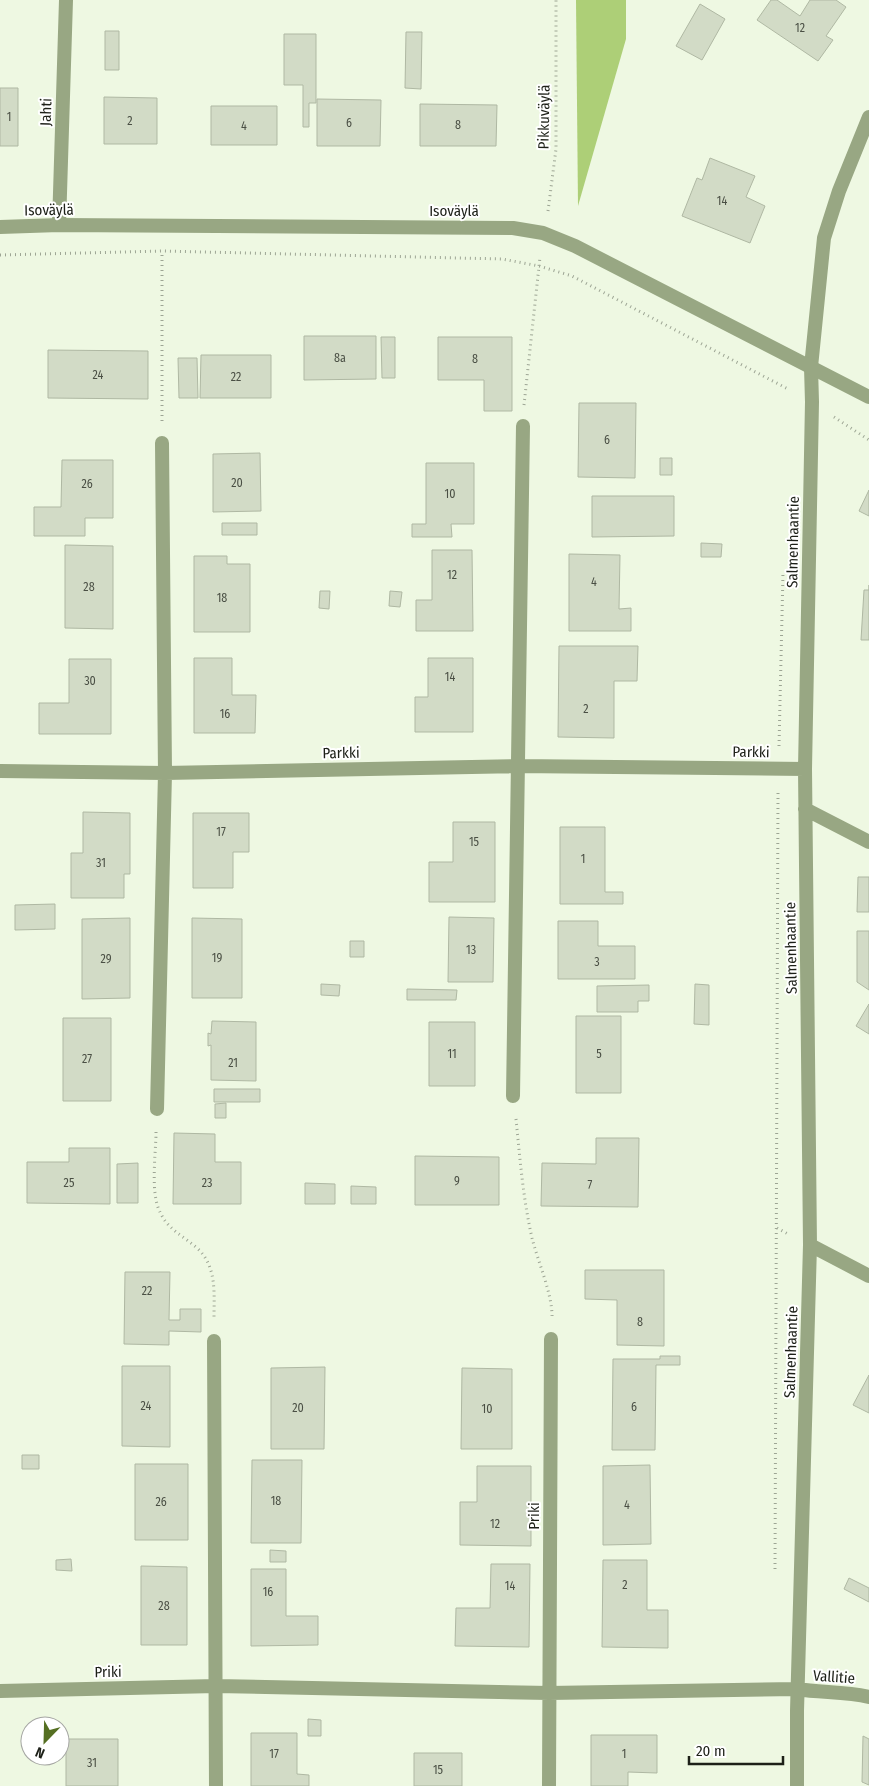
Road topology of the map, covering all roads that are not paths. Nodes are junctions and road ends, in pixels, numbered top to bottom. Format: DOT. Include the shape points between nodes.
graph roads {
  1 [pos="66,0"];
  2 [pos="869,118"];
  3 [pos="59,225"];
  4 [pos="0,227"];
  5 [pos="811,367"];
  6 [pos="869,397"];
  7 [pos="523,426"];
  8 [pos="162,443"];
  9 [pos="517,766"];
  10 [pos="805,769"];
  11 [pos="0,772"];
  12 [pos="165,773"];
  13 [pos="805,809"];
  14 [pos="869,842"];
  15 [pos="513,1096"];
  16 [pos="157,1108"];
  17 [pos="810,1245"];
  18 [pos="869,1276"];
  19 [pos="551,1339"];
  20 [pos="214,1341"];
  21 [pos="216,1686"];
  22 [pos="797,1689"];
  23 [pos="0,1691"];
  24 [pos="549,1693"];
  25 [pos="869,1697"];
  26 [pos="216,1786"];
  27 [pos="549,1786"];
  28 [pos="797,1786"];
  1 -- 3 [label="street, Jahti"];
  2 -- 5 [label="street, Salmenhaantie" via="824,238"];
  3 -- 4 [label="street, Isoväylä"];
  3 -- 5 [label="street, Isoväylä" via="513,228 543,233 575,246"];
  5 -- 6 [label="street, Isoväylä"];
  5 -- 10 [label="street, Salmenhaantie"];
  7 -- 9 [label="street"];
  8 -- 12 [label="street"];
  9 -- 10 [label="street, Parkki"];
  9 -- 12 [label="street, Parkki"];
  9 -- 15 [label="street"];
  10 -- 13 [label="street, Salmenhaantie"];
  11 -- 12 [label="street, Parkki"];
  12 -- 16 [label="street"];
  13 -- 14 [label="street"];
  13 -- 17 [label="street, Salmenhaantie"];
  17 -- 18 [label="street"];
  17 -- 22 [label="street, Salmenhaantie"];
  19 -- 24 [label="street, Priki"];
  20 -- 21 [label="street"];
  21 -- 23 [label="street, Priki"];
  21 -- 24 [label="street, Priki"];
  21 -- 26 [label="street"];
  22 -- 24 [label="street, Priki"];
  22 -- 25 [label="street, Vallitie"];
  22 -- 28 [label="street, Salmenhaantie"];
  24 -- 27 [label="street, Priki"];
}
